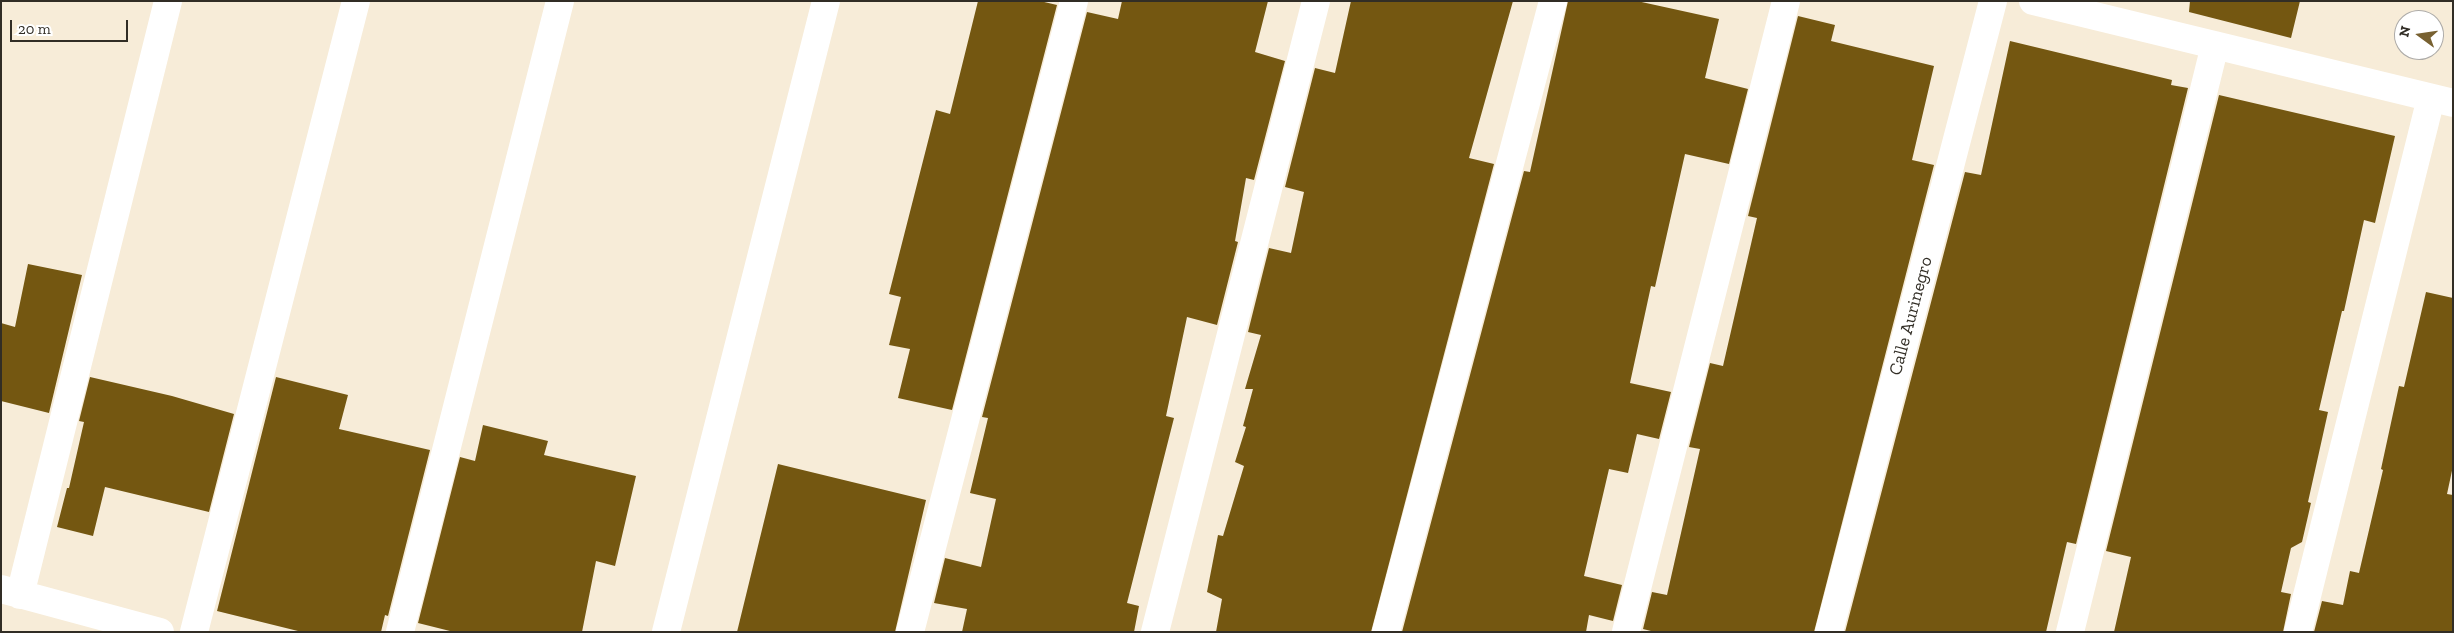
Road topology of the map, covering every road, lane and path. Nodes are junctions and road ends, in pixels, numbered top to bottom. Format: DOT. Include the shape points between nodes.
graph roads {
  1 [pos="168,1"];
  2 [pos="356,1"];
  3 [pos="560,1"];
  4 [pos="826,1"];
  5 [pos="1074,1"];
  6 [pos="1316,1"];
  7 [pos="1553,1"];
  8 [pos="1786,1"];
  9 [pos="1993,1"];
  10 [pos="2033,1"];
  11 [pos="2214,46"];
  12 [pos="2442,101"];
  13 [pos="11,592"];
  14 [pos="160,632"];
  15 [pos="194,632"];
  16 [pos="400,632"];
  17 [pos="666,632"];
  18 [pos="910,632"];
  19 [pos="1156,632"];
  20 [pos="1386,632"];
  21 [pos="1626,632"];
  22 [pos="1829,632"];
  23 [pos="2070,632"];
  24 [pos="2298,632"];
  1 -- 13 [label="street"];
  2 -- 15 [label="street"];
  3 -- 16 [label="street"];
  4 -- 17 [label="street"];
  5 -- 18 [label="street"];
  6 -- 19 [label="street"];
  7 -- 20 [label="street"];
  8 -- 21 [label="street"];
  9 -- 22 [label="street, Calle Aurinegro"];
  10 -- 11 [label="street"];
  11 -- 12 [label="street"];
  11 -- 23 [label="street"];
  12 -- 24 [label="street"];
  13 -- 14 [label="street"];
}
